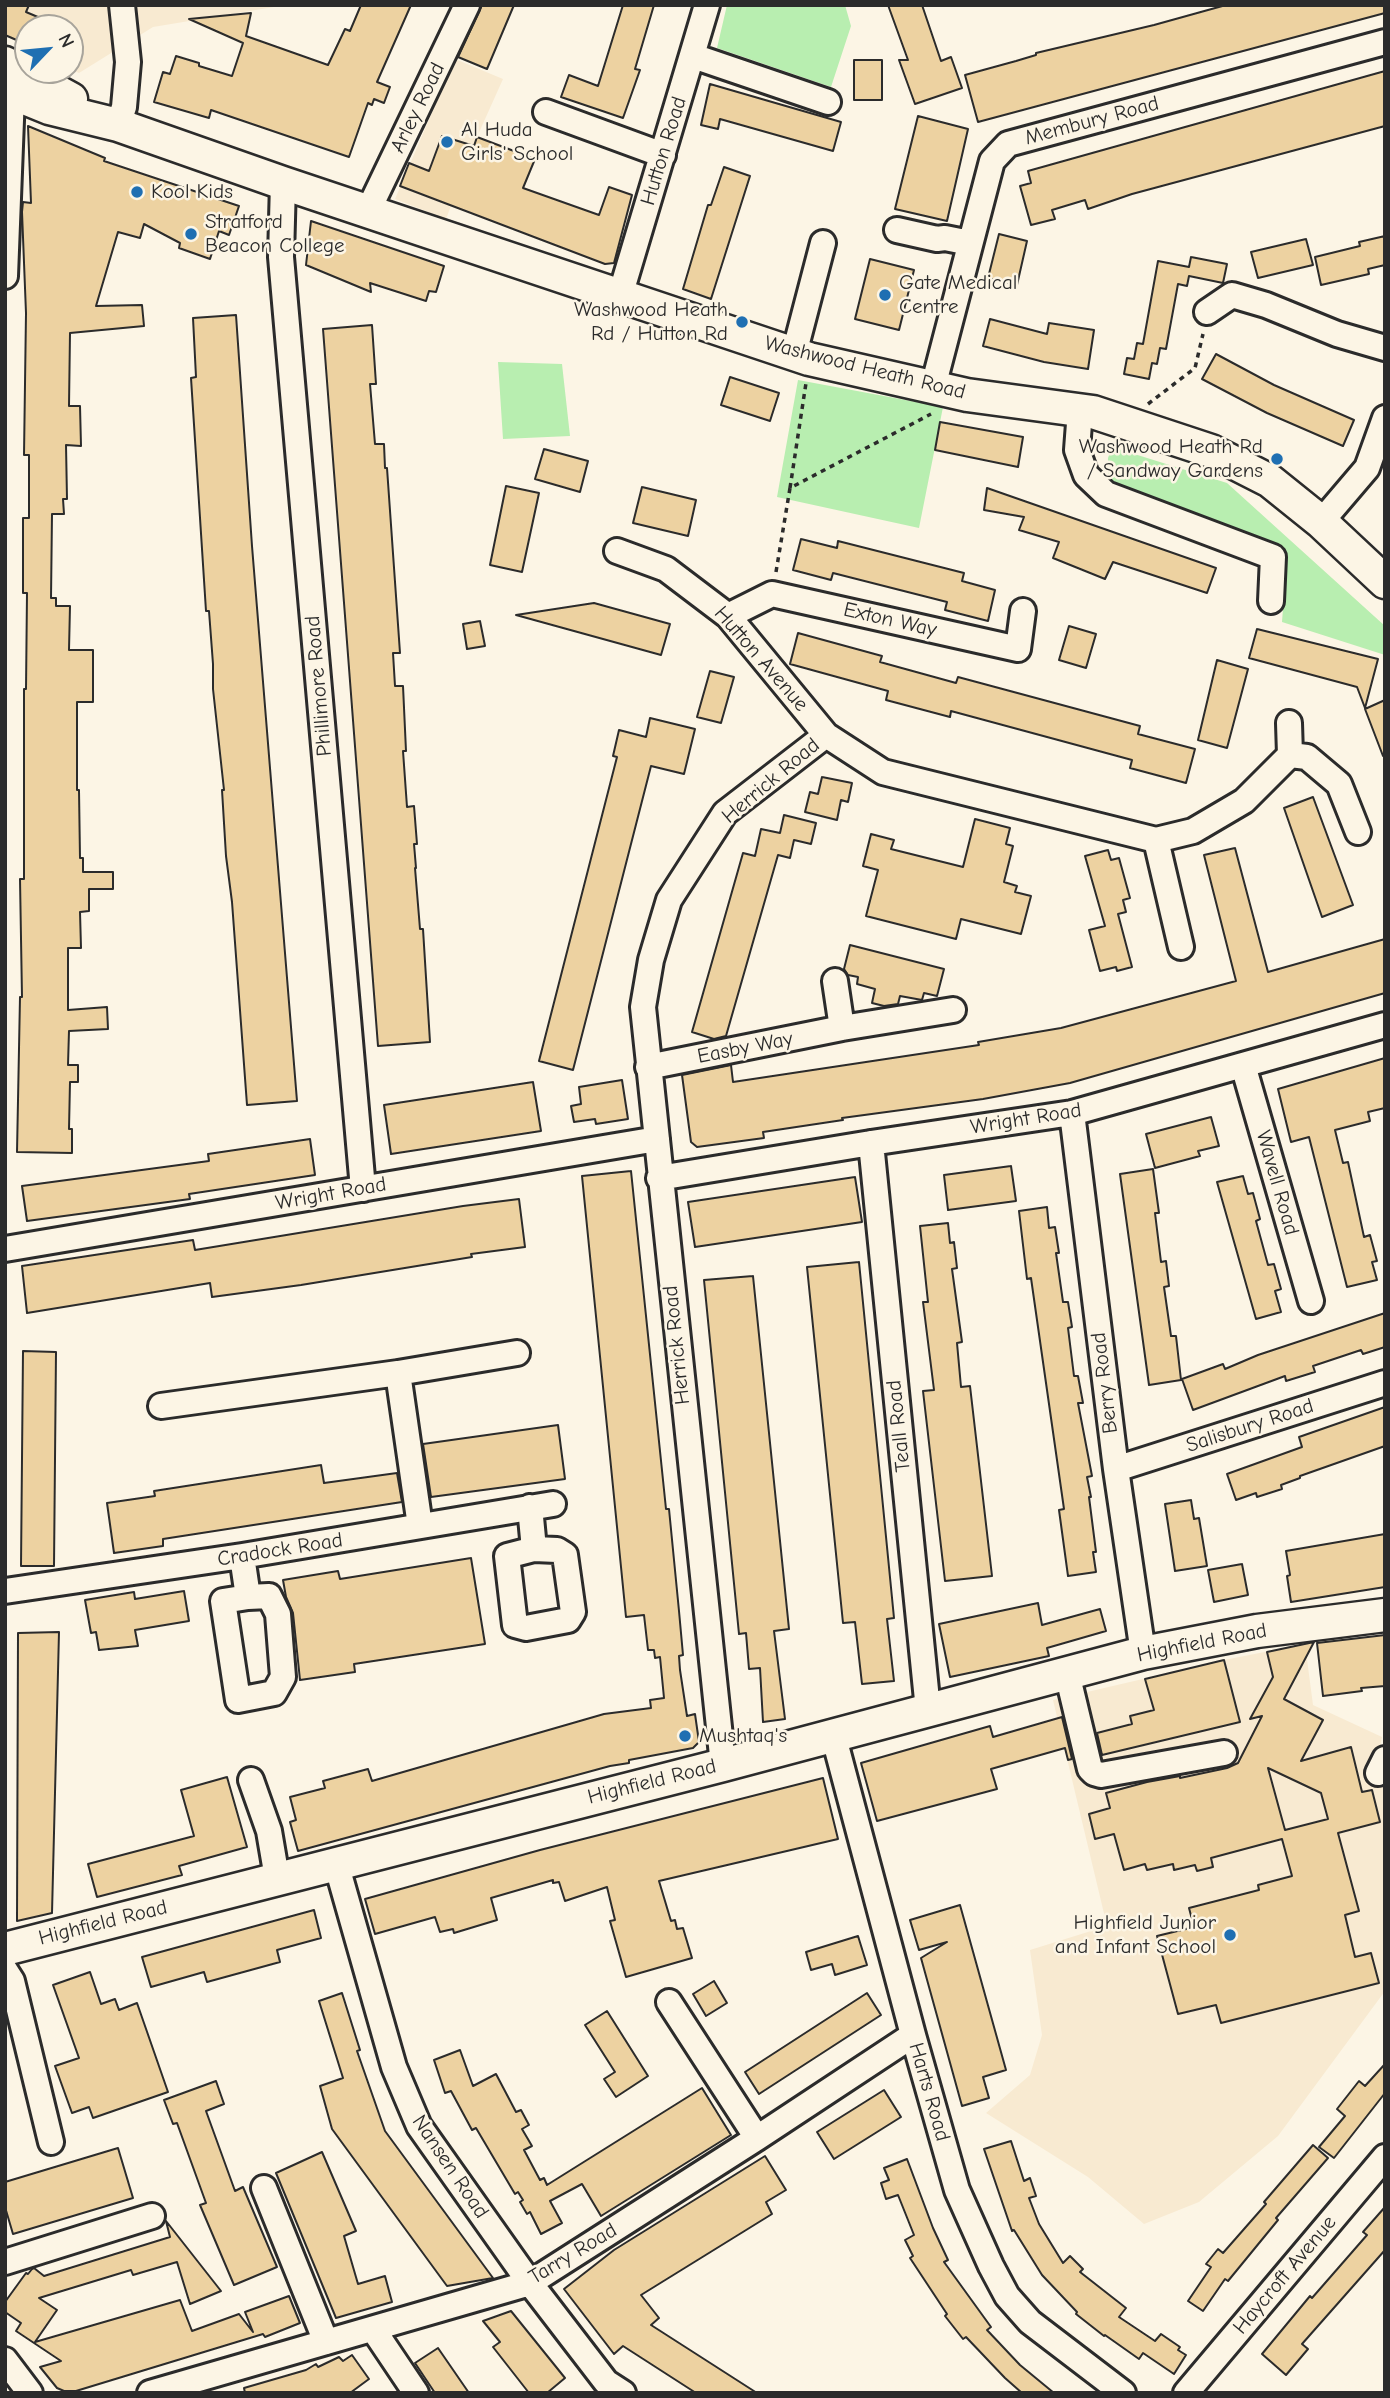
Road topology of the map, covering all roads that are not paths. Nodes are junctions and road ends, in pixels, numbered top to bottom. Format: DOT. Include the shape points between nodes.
graph roads {
  1 [pos="122,5"];
  2 [pos="467,5"];
  3 [pos="707,5"];
  4 [pos="1385,42"];
  5 [pos="693,56"];
  6 [pos="44,84"];
  7 [pos="8,92"];
  8 [pos="828,102"];
  9 [pos="546,113"];
  10 [pos="118,125"];
  11 [pos="663,155"];
  12 [pos="284,183"];
  13 [pos="368,211"];
  14 [pos="898,230"];
  15 [pos="823,243"];
  16 [pos="970,243"];
  17 [pos="5,276"];
  18 [pos="620,296"];
  19 [pos="1207,312"];
  20 [pos="1385,348"];
  21 [pos="801,356"];
  22 [pos="932,400"];
  23 [pos="1080,410"];
  24 [pos="1385,418"];
  25 [pos="1321,522"];
  26 [pos="617,551"];
  27 [pos="1385,582"];
  28 [pos="1271,601"];
  29 [pos="1023,611"];
  30 [pos="728,616"];
  31 [pos="1289,723"];
  32 [pos="826,735"];
  33 [pos="1290,755"];
  34 [pos="1358,832"];
  35 [pos="1156,840"];
  36 [pos="1181,947"];
  37 [pos="835,981"];
  38 [pos="953,1010"];
  39 [pos="1385,1025"];
  40 [pos="842,1028"];
  41 [pos="1243,1065"];
  42 [pos="648,1067"];
  43 [pos="1072,1113"];
  44 [pos="657,1139"];
  45 [pos="871,1143"];
  46 [pos="659,1178"];
  47 [pos="363,1189"];
  48 [pos="5,1249"];
  49 [pos="1311,1301"];
  50 [pos="517,1353"];
  51 [pos="398,1373"];
  52 [pos="1385,1383"];
  53 [pos="161,1406"];
  54 [pos="1116,1469"];
  55 [pos="420,1526"];
  56 [pos="534,1549"];
  57 [pos="242,1556"];
  58 [pos="5,1591"];
  59 [pos="248,1597"];
  60 [pos="1385,1615"];
  61 [pos="1143,1653"];
  62 [pos="1067,1673"];
  63 [pos="928,1710"];
  64 [pos="833,1734"];
  65 [pos="1224,1753"];
  66 [pos="723,1765"];
  67 [pos="251,1780"];
  68 [pos="336,1863"];
  69 [pos="277,1878"];
  70 [pos="5,1949"];
  71 [pos="5,1970"];
  72 [pos="669,2002"];
  73 [pos="913,2035"];
  74 [pos="757,2138"];
  75 [pos="51,2142"];
  76 [pos="1385,2157"];
  77 [pos="264,2188"];
  78 [pos="152,2216"];
  79 [pos="5,2262"];
  80 [pos="530,2283"];
  81 [pos="373,2329"];
  82 [pos="326,2342"];
  83 [pos="5,2360"];
  84 [pos="30,2393"];
  85 [pos="150,2393"];
  86 [pos="416,2393"];
  87 [pos="623,2393"];
  88 [pos="1123,2393"];
  89 [pos="1186,2393"];
  1 -- 10 [label="street" via="128,62"];
  2 -- 13 [label="street, Arley Road"];
  3 -- 5 [label="street, Hutton Road"];
  4 -- 16 [label="street, Membury Road" via="1008,144 992,162"];
  5 -- 8 [label="street"];
  5 -- 11 [label="street, Hutton Road"];
  6 -- 10 [label="main road, Washwood Heath Road"];
  7 -- 10 [label="main road, Washwood Heath Road" via="49,108"];
  7 -- 17 [label="street"];
  9 -- 11 [label="street"];
  10 -- 12 [label="main road, Washwood Heath Road"];
  11 -- 18 [label="street, Hutton Road"];
  12 -- 13 [label="main road, Washwood Heath Road"];
  12 -- 47 [label="street, Phillimore Road" via="281,257"];
  13 -- 18 [label="main road, Washwood Heath Road"];
  14 -- 16 [label="street"];
  15 -- 21 [label="street"];
  16 -- 22 [label="street, Membury Road"];
  18 -- 21 [label="main road, Washwood Heath Road"];
  19 -- 20 [label="street" via="1232,295"];
  21 -- 22 [label="main road, Washwood Heath Road"];
  22 -- 23 [label="main road, Washwood Heath Road" via="967,395"];
  23 -- 25 [label="main road, Washwood Heath Road" via="1211,451 1270,481"];
  23 -- 28 [label="street" via="1077,450 1086,475 1106,494 1273,557"];
  24 -- 25 [label="street" via="1367,468"];
  25 -- 27 [label="main road, Washwood Heath Road"];
  26 -- 30 [label="street, Hutton Avenue" via="666,569"];
  29 -- 30 [label="street, Exton Way" via="1018,649 772,594"];
  30 -- 32 [label="street, Hutton Avenue"];
  31 -- 33 [label="street"];
  32 -- 35 [label="street, Herrick Road" via="883,772"];
  32 -- 42 [label="street, Herrick Road" via="725,814 669,900 643,1007"];
  33 -- 34 [label="street" via="1307,757 1339,784"];
  33 -- 35 [label="street, Herrick Road" via="1244,801 1193,831"];
  35 -- 36 [label="street"];
  37 -- 40 [label="street"];
  38 -- 40 [label="street, Easby Way"];
  39 -- 41 [label="street, Wright Road"];
  40 -- 42 [label="street, Easby Way"];
  41 -- 43 [label="street, Wright Road"];
  41 -- 49 [label="street, Wavell Road"];
  42 -- 44 [label="street, Herrick Road"];
  43 -- 45 [label="street, Wright Road"];
  43 -- 54 [label="street, Berry Road"];
  44 -- 46 [label="street, Herrick Road"];
  44 -- 47 [label="street, Wright Road"];
  45 -- 46 [label="street, Wright Road"];
  45 -- 63 [label="street, Teall Road"];
  46 -- 66 [label="street, Herrick Road"];
  47 -- 48 [label="street, Wright Road"];
  50 -- 51 [label="street"];
  51 -- 53 [label="street"];
  51 -- 55 [label="street"];
  52 -- 54 [label="street, Salisbury Road"];
  54 -- 61 [label="street, Berry Road"];
  55 -- 56 [label="street, Cradock Road" via="542,1506"];
  55 -- 57 [label="street, Cradock Road"];
  57 -- 58 [label="street, Cradock Road"];
  57 -- 59 [label="street"];
  60 -- 61 [label="main road, Highfield Road" via="1257,1631"];
  61 -- 62 [label="main road, Highfield Road"];
  62 -- 63 [label="main road, Highfield Road"];
  62 -- 65 [label="street" via="1094,1773"];
  63 -- 64 [label="main road, Highfield Road"];
  64 -- 66 [label="main road, Highfield Road"];
  64 -- 73 [label="street, Harts Road"];
  66 -- 68 [label="main road, Highfield Road"];
  67 -- 69 [label="street" via="269,1831"];
  68 -- 69 [label="main road, Highfield Road"];
  68 -- 80 [label="street, Nansen Road" via="394,2067 419,2126"];
  69 -- 70 [label="main road, Highfield Road"];
  71 -- 75 [label="street" via="12,1981"];
  72 -- 74 [label="street"];
  73 -- 74 [label="street, Tarry Road"];
  73 -- 88 [label="street, Harts Road" via="957,2190 1007,2296 1030,2322"];
  74 -- 80 [label="street, Tarry Road"];
  76 -- 89 [label="street, Haycroft Avenue"];
  77 -- 82 [label="street"];
  78 -- 79 [label="street"];
  80 -- 81 [label="street, Tarry Road"];
  80 -- 87 [label="street, Nansen Road" via="606,2382"];
  81 -- 82 [label="street, Tarry Road"];
  81 -- 86 [label="street"];
  82 -- 85 [label="street, Tarry Road"];
  83 -- 84 [label="street"];
}
